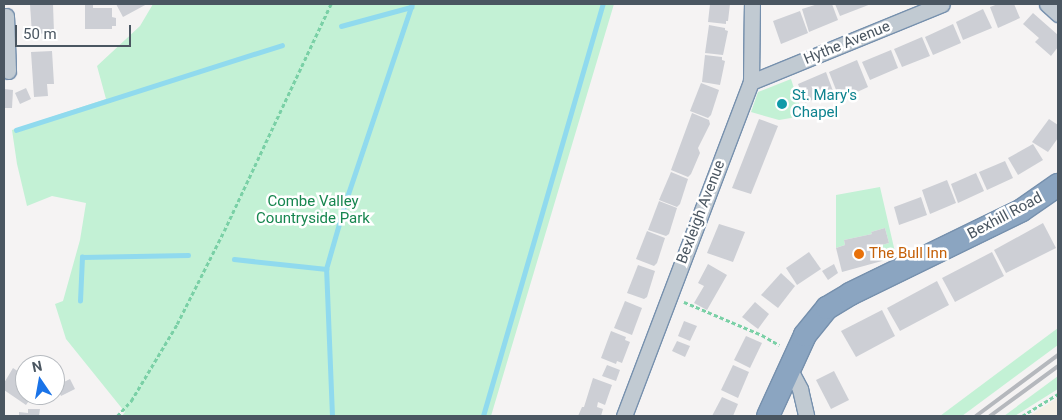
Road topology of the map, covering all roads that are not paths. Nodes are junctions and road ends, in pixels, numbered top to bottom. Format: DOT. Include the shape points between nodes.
graph roads {
  1 [pos="752,4"];
  2 [pos="942,4"];
  3 [pos="1047,4"];
  4 [pos="1058,14"];
  5 [pos="6,16"];
  6 [pos="5,38"];
  7 [pos="8,71"];
  8 [pos="751,82"];
  9 [pos="1058,185"];
  10 [pos="792,362"];
  11 [pos="624,416"];
  12 [pos="768,416"];
  13 [pos="806,416"];
  1 -- 8 [label="street, Bexleigh Avenue"];
  2 -- 8 [label="street, Hythe Avenue"];
  3 -- 4 [label="street"];
  5 -- 6 [label="street"];
  6 -- 7 [label="street"];
  8 -- 11 [label="street, Bexleigh Avenue"];
  9 -- 10 [label="highway, Bexhill Road" via="1022,210 827,308 805,335"];
  10 -- 12 [label="highway, Bexhill Road"];
  10 -- 13 [label="street"];
}
